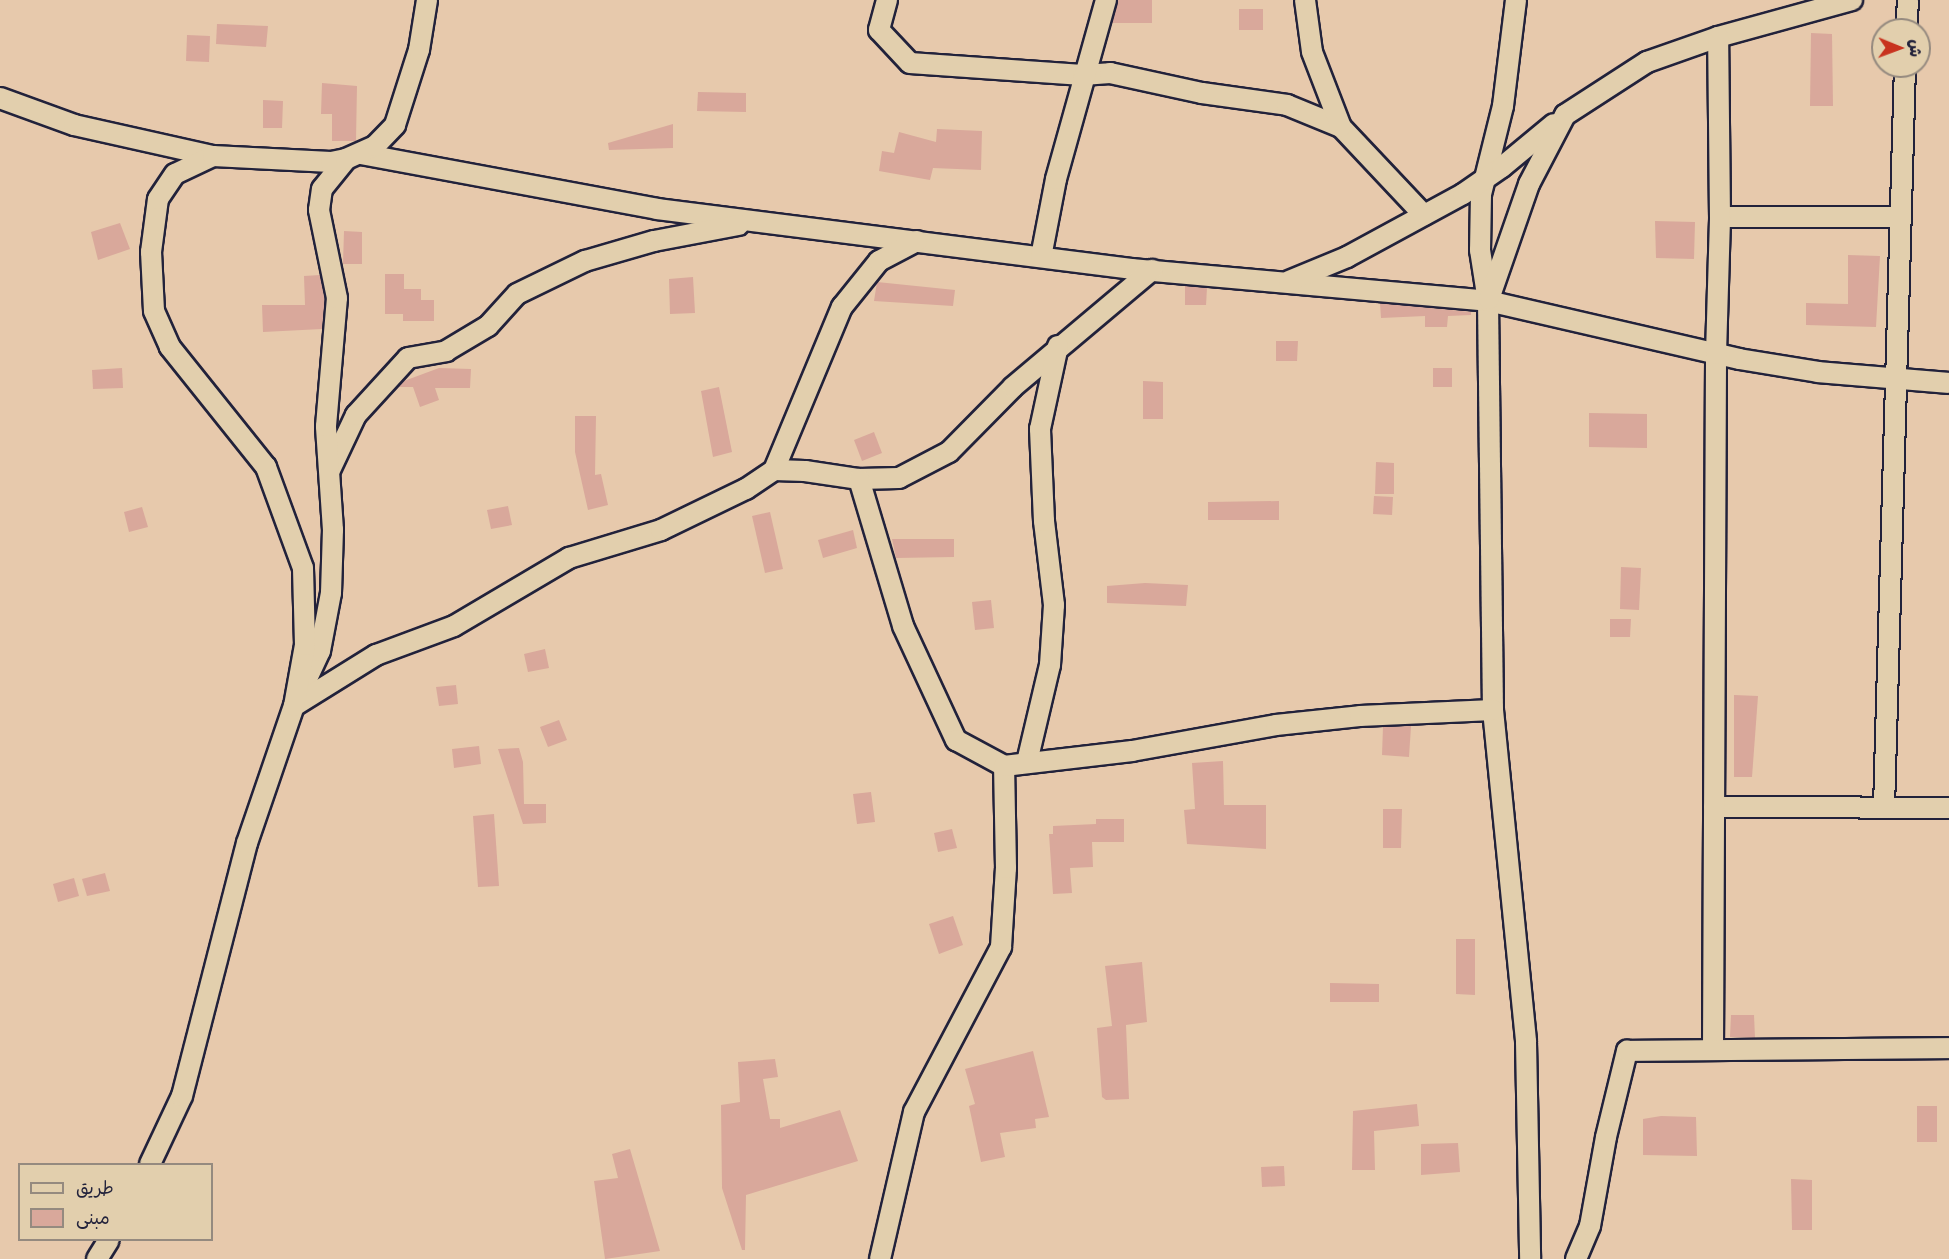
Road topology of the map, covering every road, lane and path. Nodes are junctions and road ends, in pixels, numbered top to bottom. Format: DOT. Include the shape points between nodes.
graph roads {
  1 [pos="427,0"];
  2 [pos="887,0"];
  3 [pos="1106,0"];
  4 [pos="1305,0"];
  5 [pos="1516,0"];
  6 [pos="1852,0"];
  7 [pos="1908,0"];
  8 [pos="1907,18"];
  9 [pos="1718,37"];
  10 [pos="1083,75"];
  11 [pos="1905,78"];
  12 [pos="0,98"];
  13 [pos="1565,115"];
  14 [pos="1341,127"];
  15 [pos="213,156"];
  16 [pos="353,157"];
  17 [pos="1484,179"];
  18 [pos="1424,215"];
  19 [pos="1720,217"];
  20 [pos="1899,217"];
  21 [pos="756,222"];
  22 [pos="917,241"];
  23 [pos="1041,257"];
  24 [pos="1152,270"];
  25 [pos="1286,283"];
  26 [pos="1488,301"];
  27 [pos="1058,346"];
  28 [pos="1716,354"];
  29 [pos="1893,380"];
  30 [pos="1949,383"];
  31 [pos="774,470"];
  32 [pos="328,475"];
  33 [pos="859,479"];
  34 [pos="294,706"];
  35 [pos="1493,710"];
  36 [pos="1027,762"];
  37 [pos="1004,766"];
  38 [pos="1714,807"];
  39 [pos="1884,808"];
  40 [pos="1949,808"];
  41 [pos="1949,1048"];
  42 [pos="1713,1049"];
  43 [pos="150,1163"];
  44 [pos="108,1241"];
  45 [pos="97,1259"];
  46 [pos="880,1259"];
  47 [pos="1530,1259"];
  48 [pos="1576,1259"];
  1 -- 16 [label="street" via="419,50 395,125"];
  2 -- 10 [label="street" via="879,30 910,63"];
  3 -- 10 [label="street"];
  4 -- 14 [label="street" via="1311,52"];
  5 -- 17 [label="street" via="1503,106"];
  6 -- 9 [label="street"];
  7 -- 8 [label="street"];
  9 -- 13 [label="street" via="1647,62"];
  9 -- 19 [label="street"];
  10 -- 14 [label="street" via="1110,73 1202,93 1287,105"];
  10 -- 23 [label="street"];
  11 -- 20 [label="street"];
  12 -- 15 [label="street" via="74,125"];
  13 -- 17 [label="street"];
  13 -- 26 [label="street" via="1529,184"];
  14 -- 18 [label="street"];
  15 -- 16 [label="street"];
  15 -- 34 [label="street" via="176,174 158,198 151,252 154,311 170,347 266,467 291,529 303,579 305,645"];
  16 -- 21 [label="street"];
  16 -- 32 [label="street" via="322,189 319,210 338,298 326,426"];
  17 -- 18 [label="street"];
  17 -- 26 [label="street" via="1480,250"];
  18 -- 25 [label="street" via="1347,257"];
  19 -- 20 [label="street"];
  19 -- 28 [label="street"];
  20 -- 29 [label="street"];
  21 -- 22 [label="street"];
  21 -- 32 [label="street" via="654,241 585,261 517,294 488,326 446,351 408,358 356,415"];
  22 -- 23 [label="street"];
  22 -- 31 [label="street" via="879,261 842,307"];
  23 -- 24 [label="street"];
  24 -- 25 [label="street"];
  24 -- 27 [label="street"];
  25 -- 26 [label="street"];
  26 -- 28 [label="street"];
  26 -- 35 [label="street"];
  27 -- 33 [label="street" via="949,452 899,478"];
  27 -- 36 [label="street" via="1040,429 1044,521 1054,605 1050,665"];
  28 -- 29 [label="street"];
  28 -- 38 [label="street"];
  29 -- 30 [label="street"];
  29 -- 39 [label="street"];
  31 -- 33 [label="street"];
  31 -- 34 [label="street" via="746,489 661,530 569,558 454,626 376,655"];
  32 -- 34 [label="street" via="333,530 331,593 320,651"];
  33 -- 37 [label="street" via="903,626 956,740"];
  34 -- 43 [label="street" via="247,843 182,1096"];
  35 -- 36 [label="street" via="1360,716 1276,725 1132,751"];
  35 -- 47 [label="street" via="1526,1042"];
  36 -- 37 [label="street"];
  37 -- 46 [label="street" via="1006,868 1001,947 914,1112"];
  38 -- 39 [label="street"];
  38 -- 42 [label="street"];
  39 -- 40 [label="street"];
  41 -- 42 [label="street"];
  42 -- 48 [label="street" via="1627,1051 1590,1226"];
  44 -- 45 [label="street"];
}
